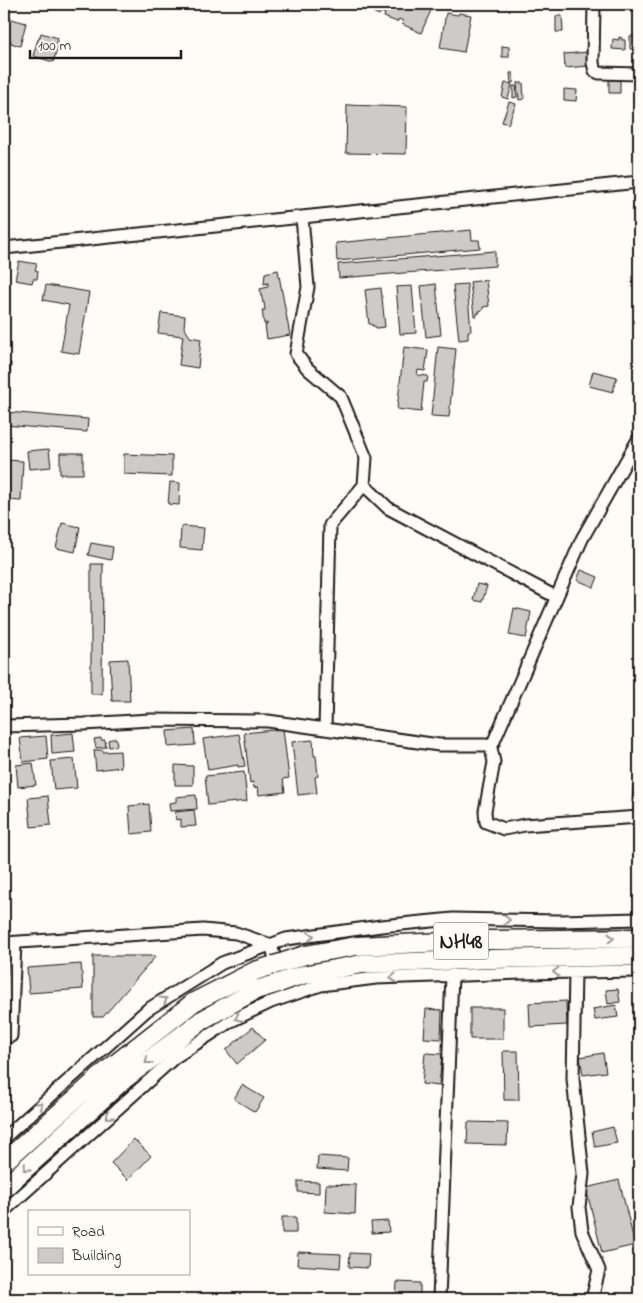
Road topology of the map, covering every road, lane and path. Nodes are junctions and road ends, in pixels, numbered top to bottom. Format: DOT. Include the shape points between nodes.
graph roads {
  1 [pos="594,4"];
  2 [pos="639,74"];
  3 [pos="639,182"];
  4 [pos="302,217"];
  5 [pos="4,248"];
  6 [pos="639,438"];
  7 [pos="364,485"];
  8 [pos="556,598"];
  9 [pos="4,726"];
  10 [pos="326,728"];
  11 [pos="491,748"];
  12 [pos="639,817"];
  13 [pos="639,919"];
  14 [pos="639,938"];
  15 [pos="10,943"];
  16 [pos="270,945"];
  17 [pos="639,956"];
  18 [pos="639,971"];
  19 [pos="575,972"];
  20 [pos="452,975"];
  21 [pos="285,986"];
  22 [pos="4,1036"];
  23 [pos="4,1138"];
  24 [pos="4,1162"];
  25 [pos="4,1188"];
  26 [pos="4,1211"];
  27 [pos="439,1299"];
  28 [pos="592,1299"];
  1 -- 2 [label="street" via="595,71"];
  3 -- 4 [label="street"];
  4 -- 5 [label="street"];
  4 -- 7 [label="street" via="308,287 296,354 308,369 341,396 366,458"];
  6 -- 8 [label="street" via="582,538"];
  7 -- 8 [label="street" via="388,508"];
  7 -- 10 [label="street" via="330,525"];
  8 -- 11 [label="street"];
  9 -- 10 [label="street" via="150,720 268,721"];
  10 -- 11 [label="street" via="439,745 486,745"];
  11 -- 12 [label="street" via="494,762 486,822 504,829"];
  16 -- 13 [label="street, one-way" via="286,939 453,919"];
  24 -- 14 [label="highway, NH48, one-way" via="110,1068 194,1002 255,972 305,955 356,946"];
  15 -- 16 [label="street" via="203,930 236,933"];
  15 -- 22 [label="street" via="11,1036"];
  16 -- 21 [label="street"];
  23 -- 16 [label="street, one-way" via="147,1010 222,963"];
  17 -- 21 [label="highway, NH48" via="362,964 303,975"];
  18 -- 19 [label="street"];
  19 -- 20 [label="street, one-way"];
  19 -- 28 [label="street" via="573,1079 584,1174 579,1207 582,1231 600,1270"];
  20 -- 21 [label="street, one-way"];
  20 -- 27 [label="street"];
  21 -- 25 [label="highway, NH48, one-way" via="256,990 202,1020 122,1081"];
  21 -- 26 [label="street, one-way" via="271,1002 231,1021 174,1058"];
}
